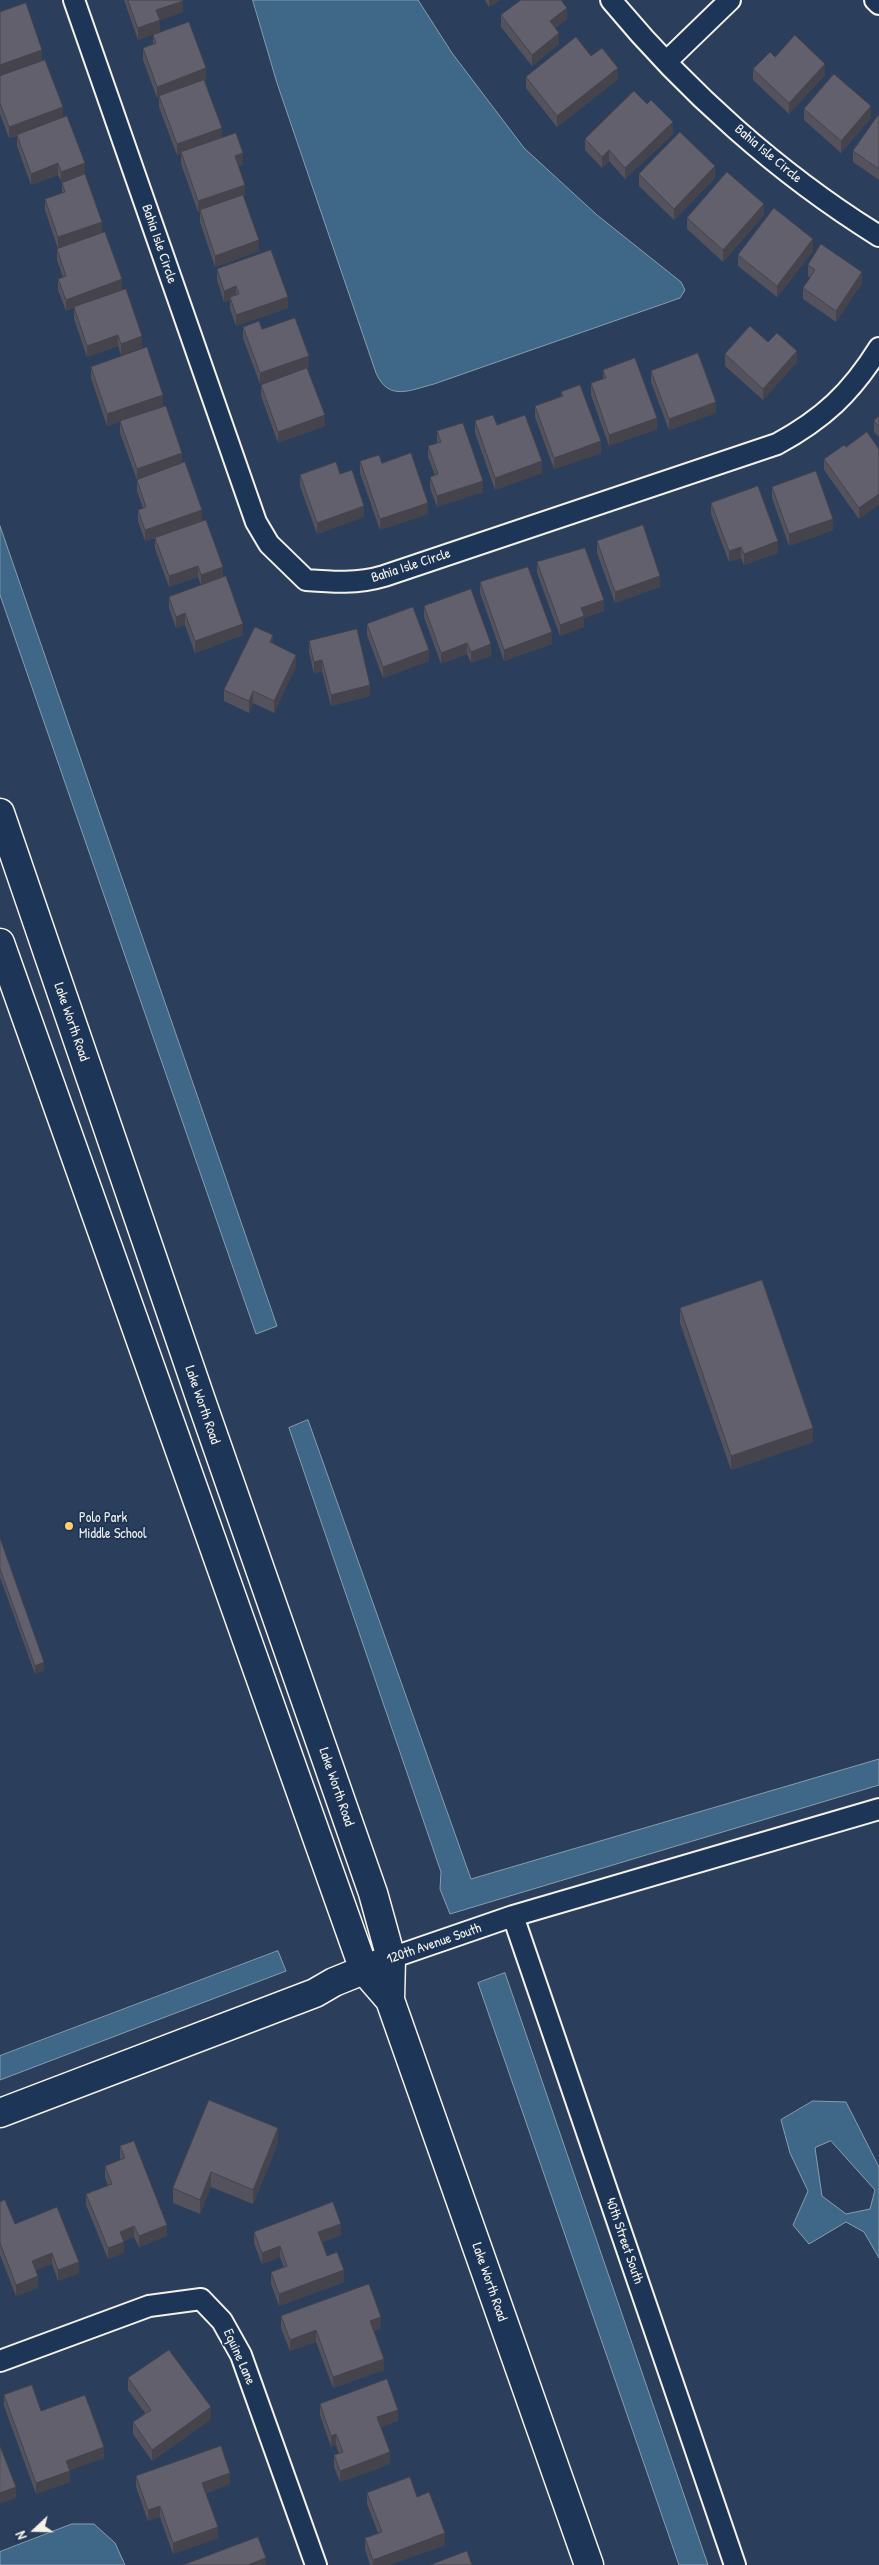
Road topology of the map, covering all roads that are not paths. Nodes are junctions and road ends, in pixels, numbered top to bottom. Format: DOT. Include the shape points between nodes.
graph roads {
  1 [pos="74,0"];
  2 [pos="611,0"];
  3 [pos="730,0"];
  4 [pos="875,0"];
  5 [pos="879,4"];
  6 [pos="667,61"];
  7 [pos="879,236"];
  8 [pos="879,348"];
  9 [pos="2,826"];
  10 [pos="0,944"];
  11 [pos="879,1808"];
  12 [pos="513,1916"];
  13 [pos="392,1958"];
  14 [pos="364,1970"];
  15 [pos="390,2000"];
  16 [pos="0,2113"];
  17 [pos="0,2361"];
  18 [pos="316,2565"];
  19 [pos="589,2565"];
  20 [pos="736,2565"];
  1 -- 8 [label="street, Bahia Isle Circle" via="256,522 269,544 306,580 344,582 384,576 777,444 828,412 854,386"];
  2 -- 6 [label="street, Bahia Isle Circle"];
  3 -- 6 [label="street"];
  4 -- 5 [label="street"];
  6 -- 7 [label="street, Bahia Isle Circle" via="755,145"];
  9 -- 13 [label="street, Lake Worth Road" via="373,1893"];
  10 -- 14 [label="street, Lake Worth Road"];
  11 -- 12 [label="street, 120th Avenue South"];
  12 -- 13 [label="street, 120th Avenue South"];
  12 -- 20 [label="street, 40th Street South"];
  13 -- 14 [label="street, 120th Avenue South"];
  13 -- 15 [label="street, Lake Worth Road"];
  14 -- 15 [label="street, Lake Worth Road"];
  14 -- 16 [label="street, 120th Avenue South" via="315,1993"];
  15 -- 19 [label="street, Lake Worth Road"];
  17 -- 18 [label="street, Equine Lane" via="149,2306 201,2299 222,2321 241,2355"];
}
